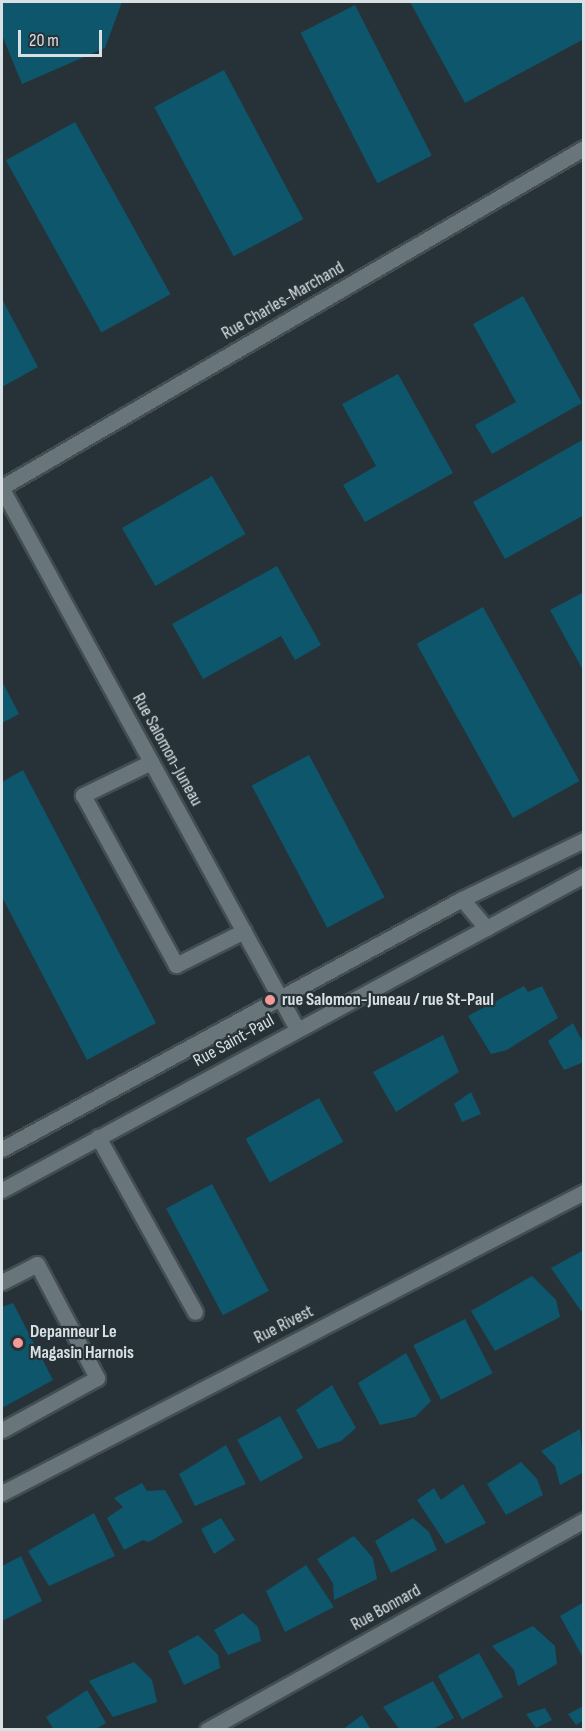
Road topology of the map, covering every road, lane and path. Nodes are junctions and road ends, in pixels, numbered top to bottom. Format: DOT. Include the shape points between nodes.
graph roads {
  1 [pos="584,148"];
  2 [pos="2,488"];
  3 [pos="151,762"];
  4 [pos="584,840"];
  5 [pos="584,875"];
  6 [pos="462,899"];
  7 [pos="486,928"];
  8 [pos="244,931"];
  9 [pos="280,998"];
  10 [pos="297,1029"];
  11 [pos="98,1137"];
  12 [pos="2,1149"];
  13 [pos="2,1190"];
  14 [pos="584,1192"];
  15 [pos="2,1282"];
  16 [pos="195,1312"];
  17 [pos="2,1430"];
  18 [pos="2,1493"];
  19 [pos="584,1520"];
  20 [pos="207,1730"];
  1 -- 2 [label="street, Rue Charles-Marchand"];
  2 -- 3 [label="street, Rue Salomon-Juneau"];
  3 -- 8 [label="street, Rue Salomon-Juneau"];
  3 -- 8 [label="street" via="83,795 176,965"];
  4 -- 6 [label="street, Rue Saint-Paul"];
  5 -- 7 [label="street, Rue Saint-Paul"];
  6 -- 7 [label="street"];
  6 -- 9 [label="street, Rue Saint-Paul"];
  7 -- 10 [label="street, Rue Saint-Paul"];
  8 -- 9 [label="street, Rue Salomon-Juneau"];
  9 -- 10 [label="street, Rue Salomon-Juneau"];
  9 -- 12 [label="street, Rue Saint-Paul"];
  10 -- 11 [label="street, Rue Saint-Paul"];
  11 -- 13 [label="street, Rue Saint-Paul"];
  11 -- 16 [label="street"];
  14 -- 18 [label="street, Rue Rivest"];
  15 -- 17 [label="street" via="37,1264 97,1378"];
  19 -- 20 [label="street, Rue Bonnard"];
}
